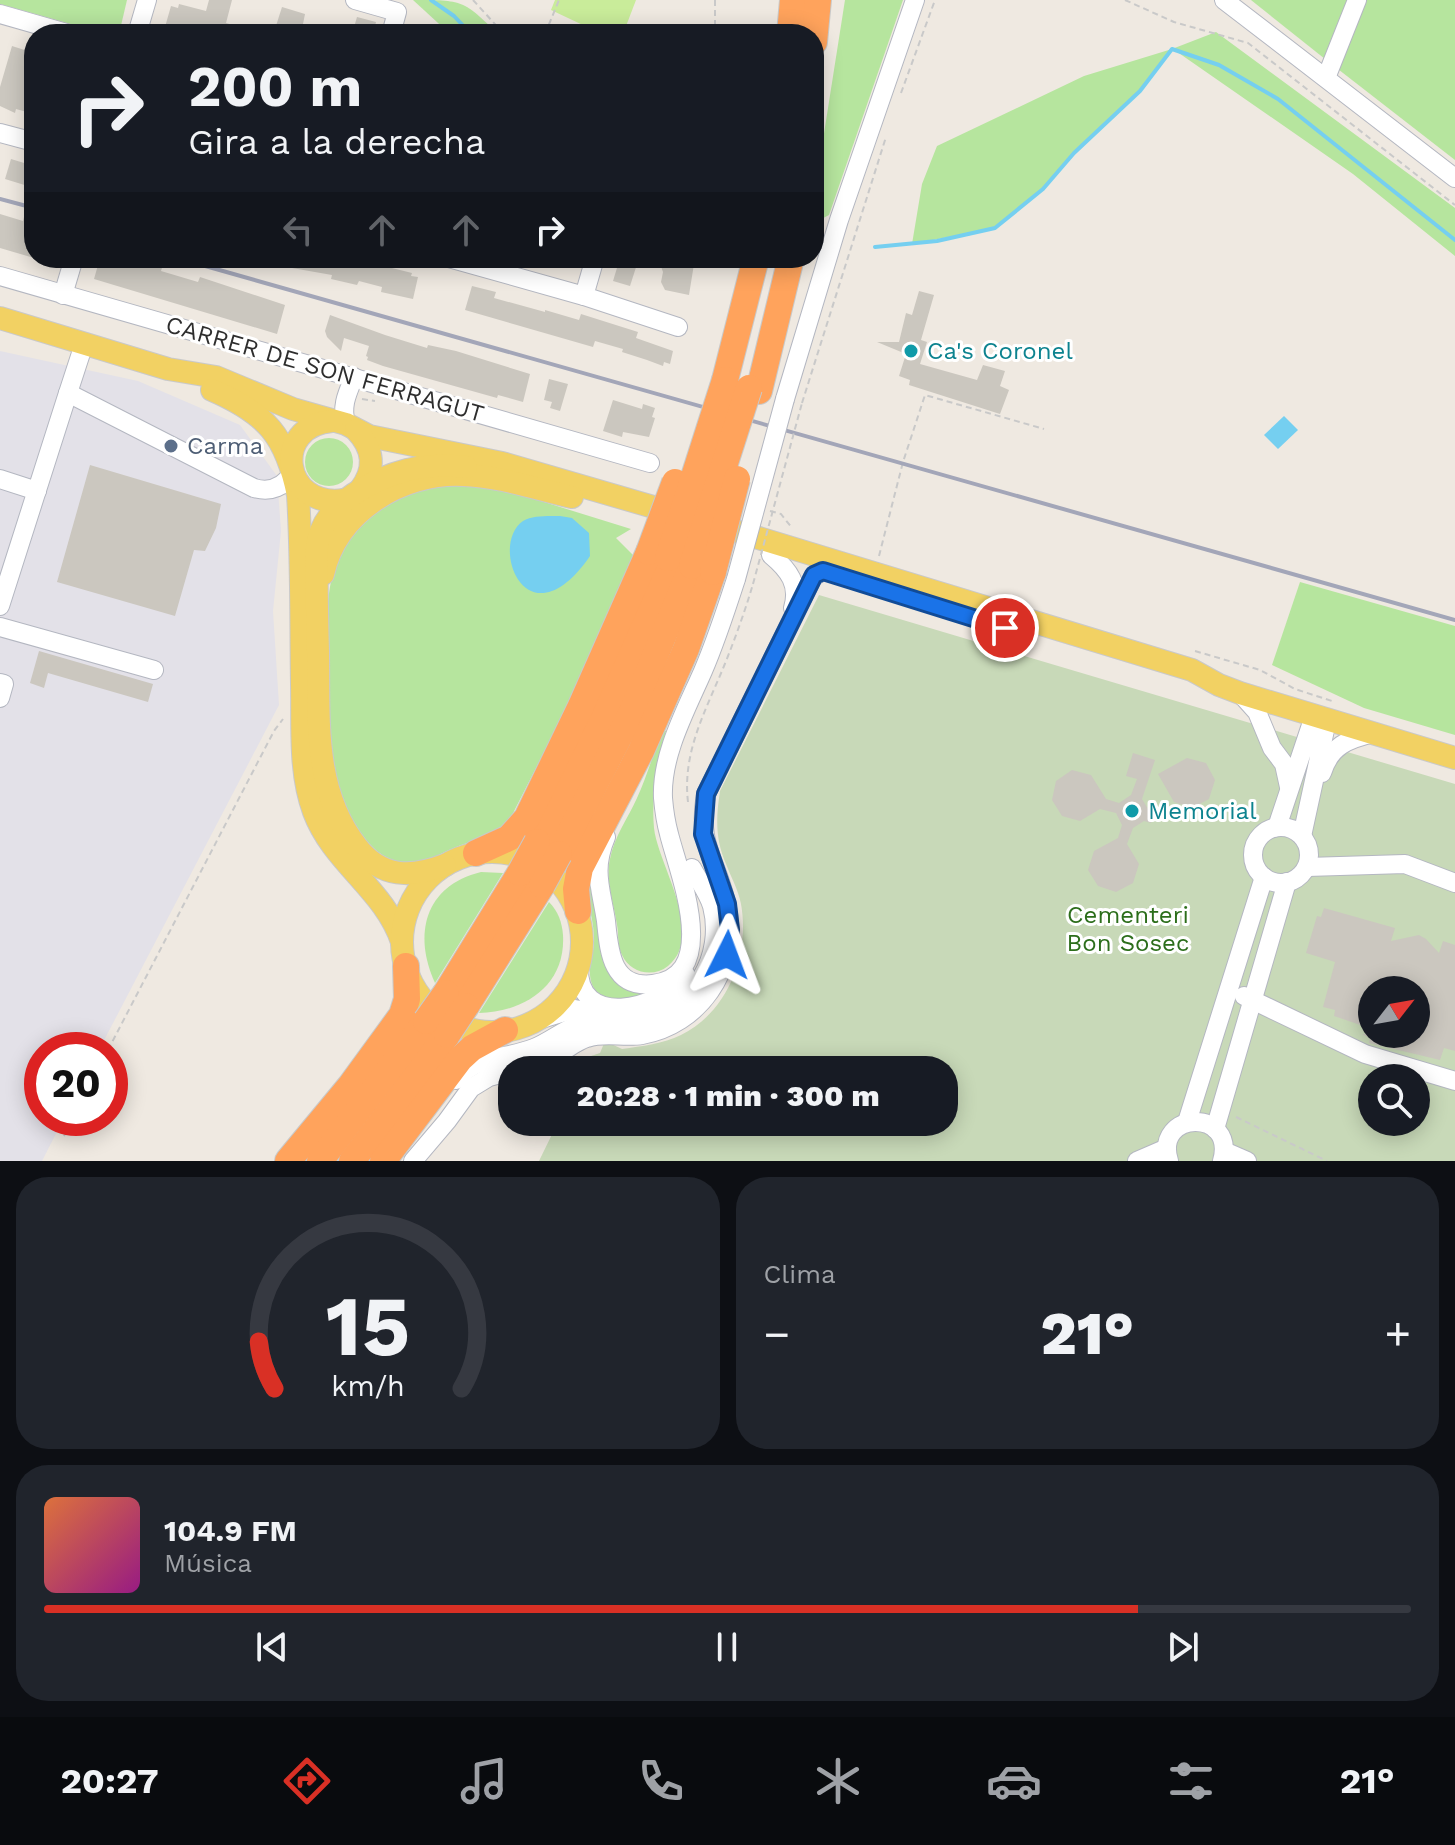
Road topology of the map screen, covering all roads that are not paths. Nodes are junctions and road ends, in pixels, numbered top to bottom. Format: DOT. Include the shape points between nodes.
graph roads {
  1 [pos="147,0"];
  2 [pos="355,0"];
  3 [pos="793,0"];
  4 [pos="818,0"];
  5 [pos="915,0"];
  6 [pos="1224,0"];
  7 [pos="1357,0"];
  8 [pos="0,14"];
  9 [pos="35,24"];
  10 [pos="140,24"];
  11 [pos="394,24"];
  12 [pos="791,24"];
  13 [pos="816,24"];
  14 [pos="1326,78"];
  15 [pos="0,133"];
  16 [pos="24,139"];
  17 [pos="1455,178"];
  18 [pos="71,268"];
  19 [pos="485,268"];
  20 [pos="592,268"];
  21 [pos="743,268"];
  22 [pos="754,268"];
  23 [pos="778,268"];
  24 [pos="787,268"];
  25 [pos="0,276"];
  26 [pos="63,295"];
  27 [pos="584,296"];
  28 [pos="0,318"];
  29 [pos="678,327"];
  30 [pos="84,344"];
  31 [pos="168,369"];
  32 [pos="354,377"];
  33 [pos="737,384"];
  34 [pos="68,393"];
  35 [pos="345,425"];
  36 [pos="650,463"];
  37 [pos="293,472"];
  38 [pos="0,479"];
  39 [pos="37,491"];
  40 [pos="352,495"];
  41 [pos="574,498"];
  42 [pos="771,555"];
  43 [pos="702,568"];
  44 [pos="823,571"];
  45 [pos="317,599"];
  46 [pos="0,606"];
  47 [pos="788,626"];
  48 [pos="0,627"];
  49 [pos="154,670"];
  50 [pos="0,683"];
  51 [pos="1219,685"];
  52 [pos="1240,693"];
  53 [pos="0,698"];
  54 [pos="1320,718"];
  55 [pos="1374,733"];
  56 [pos="641,751"];
  57 [pos="1455,758"];
  58 [pos="1289,787"];
  59 [pos="1312,793"];
  60 [pos="1274,828"];
  61 [pos="1302,836"];
  62 [pos="476,853"];
  63 [pos="445,865"];
  64 [pos="1307,867"];
  65 [pos="687,871"];
  66 [pos="1264,877"];
  67 [pos="1287,882"];
  68 [pos="1455,883"];
  69 [pos="578,911"];
  70 [pos="404,954"];
  71 [pos="579,966"];
  72 [pos="1230,991"];
  73 [pos="1254,1000"];
  74 [pos="535,1021"];
  75 [pos="437,1028"];
  76 [pos="505,1030"];
  77 [pos="554,1056"];
  78 [pos="498,1074"];
  79 [pos="1455,1081"];
  80 [pos="1187,1122"];
  81 [pos="1215,1129"];
  82 [pos="1168,1154"];
  83 [pos="1223,1156"];
  84 [pos="384,1160"];
  85 [pos="288,1161"];
  86 [pos="320,1161"];
  87 [pos="352,1161"];
  88 [pos="413,1161"];
  89 [pos="1137,1161"];
  90 [pos="1247,1161"];
  1 -- 10 [label="street"];
  2 -- 11 [label="street" via="397,12"];
  3 -- 12 [label="highway"];
  4 -- 13 [label="highway"];
  5 -- 43 [label="street, bridge" via="839,220 794,401"];
  6 -- 14 [label="street"];
  7 -- 14 [label="street"];
  8 -- 9 [label="street"];
  14 -- 17 [label="street"];
  15 -- 16 [label="street"];
  18 -- 26 [label="street"];
  19 -- 27 [label="street"];
  20 -- 27 [label="street"];
  21 -- 33 [label="highway"];
  22 -- 33 [label="highway"];
  23 -- 33 [label="highway"];
  24 -- 33 [label="highway"];
  25 -- 26 [label="street, CARRER DE SON FERRAGUT"];
  26 -- 32 [label="street, CARRER DE SON FERRAGUT"];
  27 -- 29 [label="street"];
  28 -- 30 [label="main road"];
  30 -- 31 [label="main road"];
  30 -- 34 [label="street"];
  31 -- 35 [label="main road" via="216,377"];
  31 -- 37 [label="main road" via="260,417 286,450"];
  32 -- 35 [label="street" via="344,402"];
  32 -- 36 [label="street, CARRER DE SON FERRAGUT"];
  33 -- 43 [label="highway, bridge"];
  33 -- 43 [label="highway, bridge"];
  34 -- 37 [label="street" via="254,488 274,489"];
  34 -- 39 [label="street"];
  35 -- 37 [label="main road" via="314,425 297,440"];
  35 -- 40 [label="main road" via="369,447 372,458 367,481"];
  35 -- 51 [label="main road" via="369,436 551,477 875,573 1192,670"];
  37 -- 40 [label="main road" via="304,490 323,501"];
  37 -- 70 [label="main road" via="300,527 304,767 310,801 333,847 389,912"];
  38 -- 39 [label="street"];
  39 -- 46 [label="street"];
  40 -- 41 [label="main road" via="406,470 446,465 534,482"];
  40 -- 45 [label="main road" via="330,515 318,540"];
  41 -- 42 [label="main road"];
  41 -- 45 [label="main road" via="462,475 402,486 370,503 342,532 327,559"];
  42 -- 44 [label="main road"];
  42 -- 47 [label="street" via="795,586"];
  43 -- 56 [label="highway" via="686,649"];
  43 -- 62 [label="highway" via="581,706 523,823 502,842"];
  43 -- 65 [label="street" via="709,655 666,766 663,796 669,835"];
  43 -- 75 [label="highway, bridge" via="632,712"];
  44 -- 47 [label="street" via="814,575"];
  44 -- 51 [label="main road" via="1187,685"];
  45 -- 63 [label="main road" via="321,752 336,815 360,852 386,871 411,874"];
  47 -- 77 [label="street" via="706,794 703,834 730,930 714,986 693,1011 667,1027 632,1036 592,1036"];
  48 -- 49 [label="street"];
  50 -- 53 [label="street"];
  51 -- 52 [label="main road"];
  52 -- 54 [label="main road"];
  52 -- 58 [label="street" via="1257,712 1284,764"];
  54 -- 55 [label="main road"];
  54 -- 58 [label="street" via="1311,725"];
  54 -- 59 [label="street" via="1325,730"];
  55 -- 57 [label="main road"];
  55 -- 59 [label="street" via="1334,749"];
  56 -- 65 [label="street" via="603,846 598,876 608,953 628,979 659,983 683,965 692,923"];
  56 -- 69 [label="highway" via="580,868"];
  58 -- 60 [label="street"];
  59 -- 61 [label="street"];
  60 -- 61 [label="street" via="1289,828"];
  60 -- 66 [label="street" via="1255,845 1255,862"];
  61 -- 64 [label="street" via="1309,851"];
  62 -- 63 [label="main road"];
  62 -- 69 [label="main road" via="502,852 542,869 562,884"];
  63 -- 70 [label="main road" via="416,894 407,915"];
  64 -- 67 [label="street"];
  64 -- 68 [label="street" via="1405,864"];
  65 -- 71 [label="street" via="699,935 691,966 673,990 640,1006 600,1004 581,986"];
  65 -- 74 [label="street" via="705,909 707,939 699,969 681,993 634,1016 575,1009"];
  65 -- 84 [label="street" via="710,902 715,936 705,971 687,997 653,1018 581,1024 534,1047 471,1066"];
  66 -- 67 [label="street"];
  66 -- 72 [label="street"];
  67 -- 73 [label="street"];
  69 -- 71 [label="main road" via="583,942"];
  70 -- 76 [label="main road" via="422,1000 447,1022 467,1030"];
  70 -- 85 [label="highway" via="407,999 396,1025"];
  71 -- 74 [label="main road" via="560,1001"];
  72 -- 73 [label="street"];
  72 -- 80 [label="street"];
  73 -- 79 [label="street" via="1365,1054"];
  73 -- 81 [label="street"];
  74 -- 76 [label="main road"];
  75 -- 86 [label="highway"];
  75 -- 87 [label="highway"];
  76 -- 84 [label="highway" via="460,1059"];
  78 -- 88 [label="street" via="471,1088"];
  80 -- 81 [label="street"];
  80 -- 82 [label="street" via="1173,1132"];
  81 -- 83 [label="street"];
  82 -- 89 [label="street"];
  83 -- 90 [label="street"];
}
